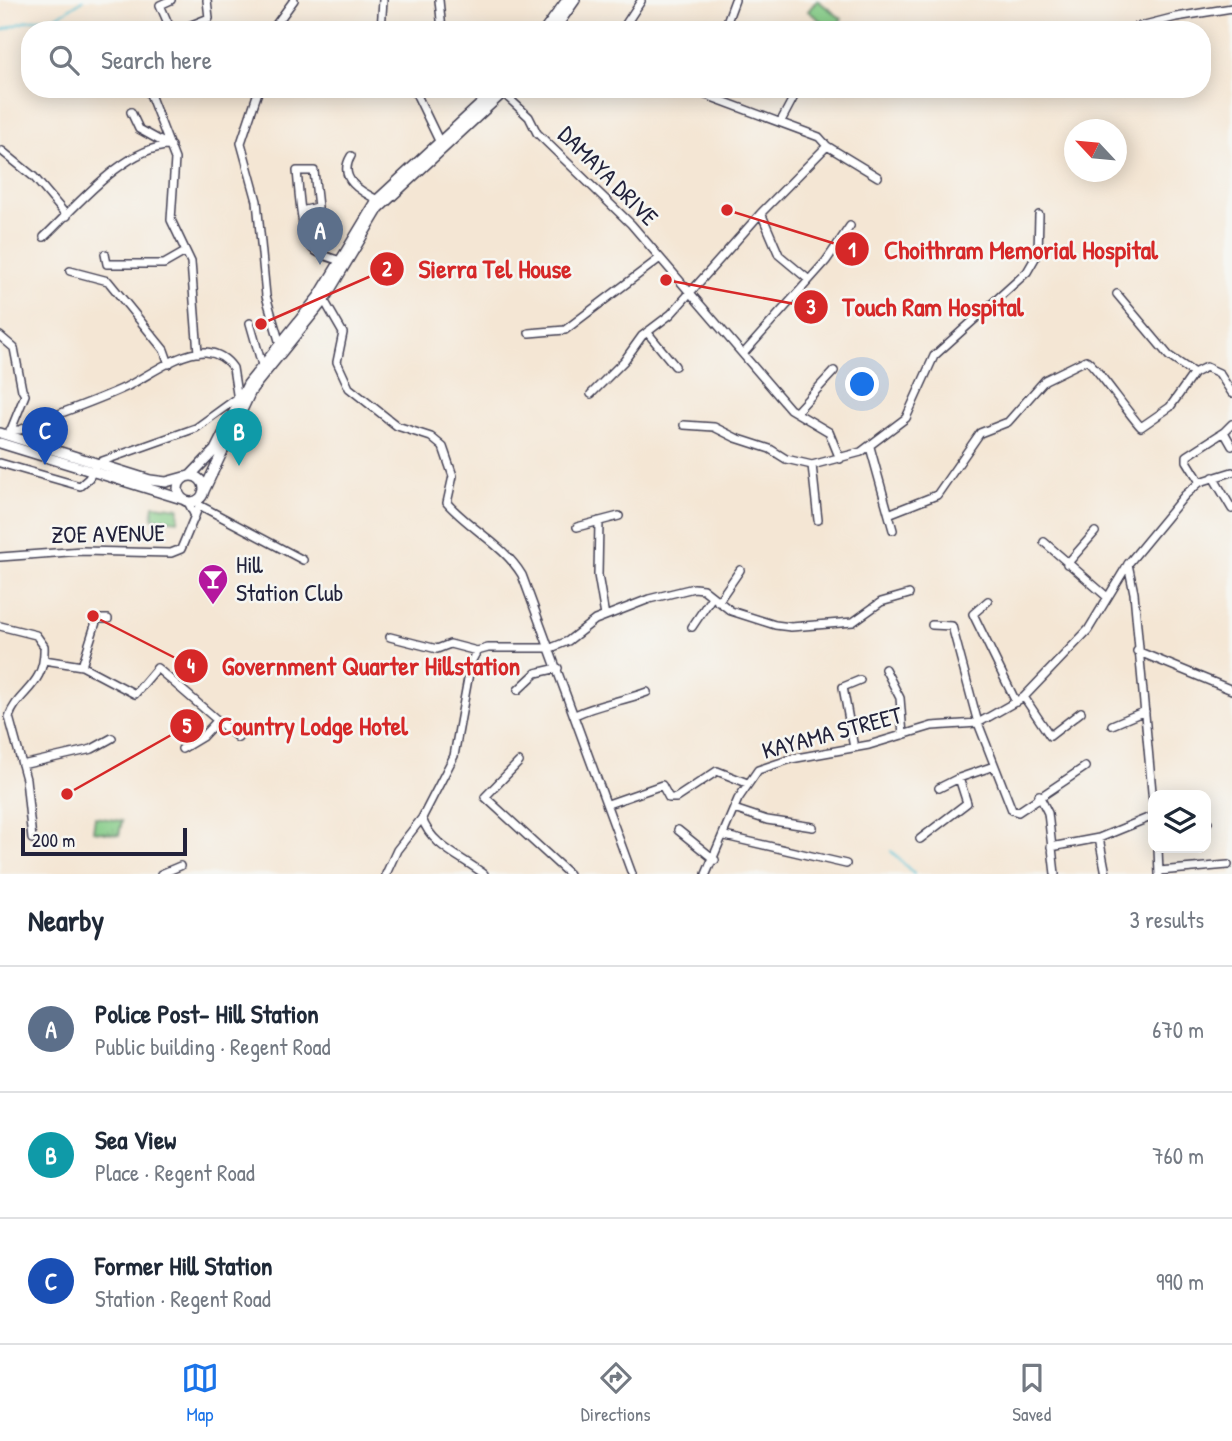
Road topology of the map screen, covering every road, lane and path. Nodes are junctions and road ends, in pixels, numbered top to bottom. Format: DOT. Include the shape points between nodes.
graph roads {
  1 [pos="171,0"];
  2 [pos="207,0"];
  3 [pos="294,0"];
  4 [pos="383,0"];
  5 [pos="439,0"];
  6 [pos="567,0"];
  7 [pos="575,0"];
  8 [pos="735,0"];
  9 [pos="641,1"];
  10 [pos="1232,8"];
  11 [pos="167,21"];
  12 [pos="202,21"];
  13 [pos="279,21"];
  14 [pos="382,21"];
  15 [pos="441,21"];
  16 [pos="552,21"];
  17 [pos="560,21"];
  18 [pos="628,21"];
  19 [pos="727,21"];
  20 [pos="1158,21"];
  21 [pos="151,98"];
  22 [pos="256,98"];
  23 [pos="418,98"];
  24 [pos="493,98"];
  25 [pos="510,98"];
  26 [pos="721,98"];
  27 [pos="793,98"];
  28 [pos="131,112"];
  29 [pos="781,121"];
  30 [pos="441,145"];
  31 [pos="169,146"];
  32 [pos="827,146"];
  33 [pos="2,151"];
  34 [pos="351,156"];
  35 [pos="878,177"];
  36 [pos="380,201"];
  37 [pos="301,211"];
  38 [pos="761,213"];
  39 [pos="1039,215"];
  40 [pos="66,216"];
  41 [pos="850,226"];
  42 [pos="44,237"];
  43 [pos="185,252"];
  44 [pos="105,254"];
  45 [pos="660,258"];
  46 [pos="343,262"];
  47 [pos="70,271"];
  48 [pos="808,280"];
  49 [pos="689,292"];
  50 [pos="1117,294"];
  51 [pos="324,300"];
  52 [pos="250,323"];
  53 [pos="647,332"];
  54 [pos="528,333"];
  55 [pos="0,336"];
  56 [pos="280,344"];
  57 [pos="198,353"];
  58 [pos="744,353"];
  59 [pos="169,364"];
  60 [pos="262,365"];
  61 [pos="675,366"];
  62 [pos="834,371"];
  63 [pos="1194,373"];
  64 [pos="1232,393"];
  65 [pos="591,394"];
  66 [pos="238,405"];
  67 [pos="797,411"];
  68 [pos="1232,424"];
  69 [pos="684,425"];
  70 [pos="1224,432"];
  71 [pos="6,433"];
  72 [pos="0,443"];
  73 [pos="1232,446"];
  74 [pos="870,447"];
  75 [pos="840,459"];
  76 [pos="0,463"];
  77 [pos="811,465"];
  78 [pos="95,468"];
  79 [pos="1232,472"];
  80 [pos="187,477"];
  81 [pos="1213,477"];
  82 [pos="1200,482"];
  83 [pos="200,499"];
  84 [pos="185,500"];
  85 [pos="1232,509"];
  86 [pos="891,513"];
  87 [pos="619,516"];
  88 [pos="195,517"];
  89 [pos="818,520"];
  90 [pos="599,521"];
  91 [pos="577,527"];
  92 [pos="893,530"];
  93 [pos="1095,532"];
  94 [pos="1044,542"];
  95 [pos="0,557"];
  96 [pos="303,560"];
  97 [pos="1067,564"];
  98 [pos="1128,564"];
  99 [pos="740,570"];
  100 [pos="909,594"];
  101 [pos="1106,596"];
  102 [pos="715,599"];
  103 [pos="988,601"];
  104 [pos="605,616"];
  105 [pos="108,619"];
  106 [pos="932,625"];
  107 [pos="0,626"];
  108 [pos="692,627"];
  109 [pos="390,637"];
  110 [pos="551,648"];
  111 [pos="477,651"];
  112 [pos="1138,651"];
  113 [pos="44,660"];
  114 [pos="82,666"];
  115 [pos="558,668"];
  116 [pos="885,669"];
  117 [pos="860,680"];
  118 [pos="518,690"];
  119 [pos="1232,690"];
  120 [pos="647,692"];
  121 [pos="1020,700"];
  122 [pos="1145,711"];
  123 [pos="1081,712"];
  124 [pos="575,715"];
  125 [pos="218,720"];
  126 [pos="978,723"];
  127 [pos="1112,725"];
  128 [pos="903,735"];
  129 [pos="113,738"];
  130 [pos="238,738"];
  131 [pos="854,748"];
  132 [pos="182,749"];
  133 [pos="519,762"];
  134 [pos="22,765"];
  135 [pos="994,766"];
  136 [pos="1085,767"];
  137 [pos="959,778"];
  138 [pos="747,783"];
  139 [pos="939,788"];
  140 [pos="1152,790"];
  141 [pos="1039,796"];
  142 [pos="608,804"];
  143 [pos="734,809"];
  144 [pos="422,818"];
  145 [pos="1148,818"];
  146 [pos="813,827"];
  147 [pos="678,830"];
  148 [pos="725,836"];
  149 [pos="1099,838"];
  150 [pos="32,839"];
  151 [pos="920,839"];
  152 [pos="1051,847"];
  153 [pos="1158,853"];
  154 [pos="846,864"];
  155 [pos="1228,865"];
  156 [pos="180,866"];
  157 [pos="712,867"];
  158 [pos="1159,872"];
  159 [pos="161,874"];
  160 [pos="386,874"];
  161 [pos="484,874"];
  162 [pos="569,874"];
  163 [pos="632,874"];
  164 [pos="1055,874"];
  165 [pos="1106,874"];
  1 -- 11 [label="street" via="160,5"];
  2 -- 12 [label="street" via="209,18"];
  3 -- 13 [label="street"];
  4 -- 14 [label="street"];
  5 -- 15 [label="street"];
  6 -- 16 [label="main road"];
  7 -- 17 [label="main road"];
  8 -- 19 [label="street"];
  9 -- 18 [label="street"];
  10 -- 20 [label="street"];
  21 -- 31 [label="street"];
  22 -- 56 [label="street" via="241,142 257,201 266,296"];
  23 -- 30 [label="street"];
  24 -- 30 [label="main road"];
  25 -- 45 [label="street, DAMAYA DRIVE" via="537,133"];
  26 -- 29 [label="street"];
  27 -- 29 [label="street"];
  28 -- 31 [label="street" via="139,129"];
  29 -- 32 [label="street" via="819,137"];
  30 -- 36 [label="main road"];
  31 -- 40 [label="street" via="146,152 115,170"];
  31 -- 43 [label="street" via="176,170 172,220"];
  32 -- 35 [label="street"];
  32 -- 38 [label="street"];
  33 -- 40 [label="street" via="34,177"];
  34 -- 36 [label="street" via="348,177 358,189"];
  36 -- 46 [label="main road"];
  37 -- 37 [label="street" via="297,171 314,171 318,207"];
  37 -- 46 [label="street" via="312,248"];
  38 -- 48 [label="street" via="779,255"];
  38 -- 49 [label="street"];
  39 -- 74 [label="street" via="1038,253 1027,272 934,356 906,418"];
  40 -- 42 [label="street"];
  41 -- 48 [label="street"];
  43 -- 44 [label="street" via="164,264 107,264"];
  43 -- 57 [label="street" via="192,273"];
  45 -- 49 [label="street, DAMAYA DRIVE"];
  45 -- 54 [label="street" via="565,330"];
  46 -- 51 [label="main road"];
  46 -- 56 [label="main road"];
  47 -- 59 [label="street" via="108,281 116,288 164,350"];
  48 -- 58 [label="street"];
  49 -- 53 [label="street" via="671,314"];
  49 -- 58 [label="street, DAMAYA DRIVE"];
  50 -- 63 [label="street" via="1169,356"];
  51 -- 66 [label="main road"];
  51 -- 110 [label="street" via="343,333 336,356 346,384 397,426 431,437 443,447 453,476 447,503 516,565"];
  52 -- 60 [label="street"];
  53 -- 61 [label="street"];
  53 -- 65 [label="street"];
  55 -- 71 [label="street" via="15,348 26,395"];
  56 -- 60 [label="main road"];
  57 -- 59 [label="street"];
  57 -- 66 [label="street" via="215,354 229,362"];
  58 -- 67 [label="street, DAMAYA DRIVE" via="790,409"];
  59 -- 71 [label="street" via="84,404"];
  60 -- 66 [label="main road"];
  62 -- 67 [label="street"];
  63 -- 64 [label="street" via="1206,367 1214,369"];
  63 -- 86 [label="street" via="1170,407 1141,427 1111,393 1093,363 1080,362 1039,385 1007,422 980,433 937,495"];
  66 -- 78 [label="street" via="196,428"];
  66 -- 80 [label="main road" via="215,450"];
  66 -- 83 [label="main road"];
  67 -- 75 [label="street, DAMAYA DRIVE" via="829,432"];
  68 -- 70 [label="street"];
  69 -- 77 [label="street" via="714,426 786,459"];
  70 -- 73 [label="street"];
  70 -- 82 [label="street" via="1187,456"];
  71 -- 78 [label="main road"];
  72 -- 78 [label="main road"];
  74 -- 75 [label="street"];
  74 -- 86 [label="street"];
  75 -- 77 [label="street"];
  76 -- 78 [label="street" via="76,487 84,484"];
  77 -- 89 [label="street"];
  78 -- 80 [label="main road" via="166,482"];
  78 -- 84 [label="main road"];
  79 -- 81 [label="street"];
  80 -- 83 [label="main road" via="201,481"];
  80 -- 84 [label="main road" via="179,484"];
  81 -- 82 [label="street"];
  81 -- 85 [label="street"];
  82 -- 98 [label="street"];
  83 -- 84 [label="main road"];
  83 -- 88 [label="street, ZOE AVENUE"];
  83 -- 96 [label="street"];
  84 -- 88 [label="street, ZOE AVENUE"];
  86 -- 92 [label="street"];
  87 -- 90 [label="street"];
  88 -- 95 [label="street, ZOE AVENUE" via="181,549 171,554 82,551"];
  90 -- 91 [label="street"];
  90 -- 104 [label="street" via="598,575"];
  93 -- 97 [label="street"];
  94 -- 97 [label="street"];
  97 -- 101 [label="street"];
  98 -- 101 [label="street"];
  98 -- 112 [label="street"];
  99 -- 102 [label="street"];
  100 -- 102 [label="street" via="881,602 853,622 791,627 742,615"];
  101 -- 121 [label="street" via="1088,630"];
  102 -- 104 [label="street" via="703,589 690,589"];
  102 -- 108 [label="street"];
  103 -- 121 [label="street" via="973,614"];
  104 -- 110 [label="street"];
  105 -- 114 [label="street" via="97,618"];
  106 -- 126 [label="street" via="952,626"];
  107 -- 113 [label="street" via="39,636"];
  109 -- 111 [label="street" via="437,649 450,644"];
  110 -- 111 [label="street"];
  110 -- 115 [label="street"];
  111 -- 144 [label="street" via="471,662 454,756"];
  112 -- 119 [label="street"];
  112 -- 122 [label="street"];
  113 -- 114 [label="street"];
  113 -- 134 [label="street" via="35,683 9,717"];
  114 -- 125 [label="street" via="135,694 157,668"];
  115 -- 118 [label="street" via="536,673"];
  115 -- 124 [label="street"];
  116 -- 128 [label="street" via="900,698"];
  117 -- 131 [label="street" via="843,687"];
  120 -- 124 [label="street"];
  121 -- 123 [label="street" via="1050,736"];
  121 -- 126 [label="street"];
  122 -- 127 [label="street"];
  122 -- 140 [label="street"];
  124 -- 142 [label="street"];
  125 -- 130 [label="street"];
  125 -- 132 [label="street"];
  126 -- 128 [label="street, KAYAMA STREET" via="932,726"];
  126 -- 135 [label="street"];
  128 -- 131 [label="street, KAYAMA STREET"];
  129 -- 134 [label="street" via="92,749"];
  131 -- 138 [label="street, KAYAMA STREET" via="791,759 758,770"];
  133 -- 162 [label="street" via="485,797"];
  134 -- 150 [label="street"];
  135 -- 137 [label="street"];
  135 -- 141 [label="street" via="1014,812"];
  136 -- 141 [label="street"];
  137 -- 139 [label="street"];
  137 -- 151 [label="street" via="967,803"];
  138 -- 142 [label="street" via="717,771 676,798 669,798 662,785"];
  138 -- 143 [label="street, KAYAMA STREET"];
  141 -- 152 [label="street" via="1048,813"];
  142 -- 163 [label="street"];
  143 -- 146 [label="street"];
  143 -- 148 [label="street, KAYAMA STREET"];
  144 -- 160 [label="street" via="397,850"];
  144 -- 161 [label="street" via="443,847"];
  145 -- 149 [label="street"];
  147 -- 157 [label="street"];
  148 -- 154 [label="street"];
  148 -- 157 [label="street, KAYAMA STREET"];
  149 -- 152 [label="street"];
  149 -- 165 [label="street"];
  152 -- 164 [label="street"];
  153 -- 158 [label="street"];
  155 -- 158 [label="street"];
  156 -- 159 [label="street"];
}
